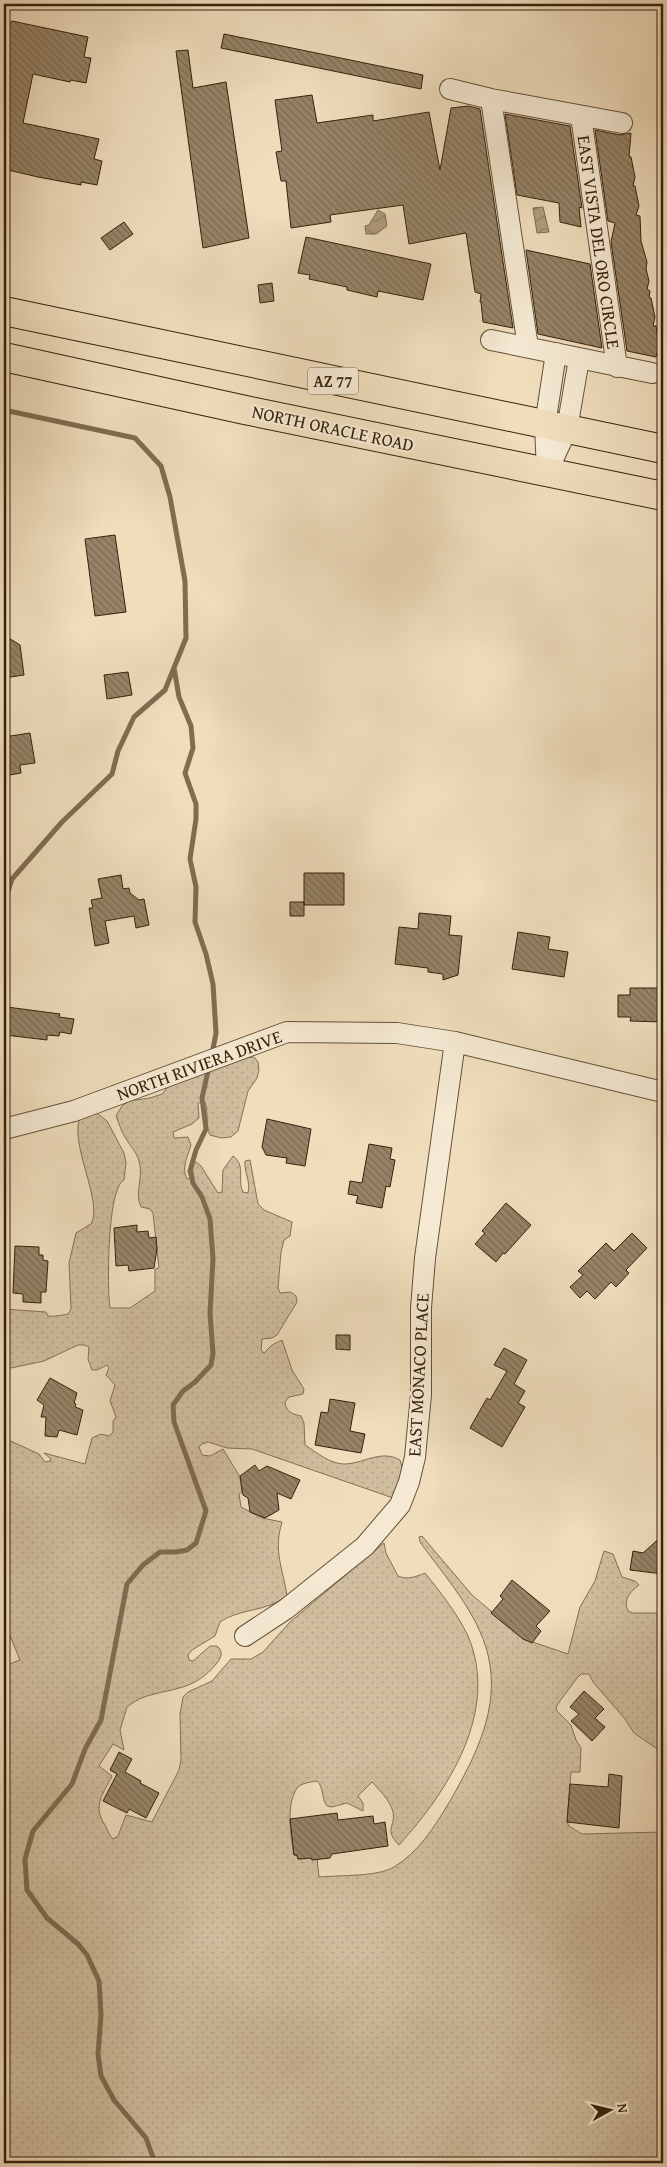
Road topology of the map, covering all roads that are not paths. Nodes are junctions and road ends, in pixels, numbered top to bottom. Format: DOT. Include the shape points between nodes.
graph roads {
  1 [pos="450,89"];
  2 [pos="491,99"];
  3 [pos="581,116"];
  4 [pos="622,123"];
  5 [pos="4,311"];
  6 [pos="491,340"];
  7 [pos="528,347"];
  8 [pos="556,354"];
  9 [pos="4,357"];
  10 [pos="579,359"];
  11 [pos="617,368"];
  12 [pos="652,373"];
  13 [pos="556,427"];
  14 [pos="663,449"];
  15 [pos="547,472"];
  16 [pos="663,496"];
  17 [pos="455,1042"];
  18 [pos="663,1092"];
  19 [pos="4,1129"];
  20 [pos="245,1636"];
  1 -- 2 [label="street"];
  2 -- 3 [label="street"];
  2 -- 7 [label="street"];
  3 -- 4 [label="street"];
  3 -- 11 [label="street, EAST VISTA DEL ORO CIRCLE"];
  5 -- 13 [label="highway, AZ 77"];
  6 -- 7 [label="street, EAST VISTA DEL ORO CIRCLE"];
  7 -- 8 [label="street, EAST VISTA DEL ORO CIRCLE"];
  8 -- 10 [label="street, EAST VISTA DEL ORO CIRCLE"];
  8 -- 13 [label="street, EAST VISTA DEL ORO CIRCLE"];
  9 -- 15 [label="highway, NORTH ORACLE ROAD"];
  10 -- 11 [label="street, EAST VISTA DEL ORO CIRCLE"];
  10 -- 13 [label="street, EAST VISTA DEL ORO CIRCLE"];
  11 -- 12 [label="street, EAST VISTA DEL ORO CIRCLE"];
  13 -- 14 [label="highway, AZ 77"];
  13 -- 15 [label="street, EAST VISTA DEL ORO CIRCLE"];
  15 -- 16 [label="highway, NORTH ORACLE ROAD"];
  17 -- 18 [label="street, NORTH RIVIERA DRIVE"];
  17 -- 19 [label="street, NORTH RIVIERA DRIVE" via="397,1033 287,1032 74,1111"];
  17 -- 20 [label="street, EAST MONACO PLACE" via="425,1258 421,1308 421,1395 410,1482 400,1505 365,1546 286,1609"];
}
